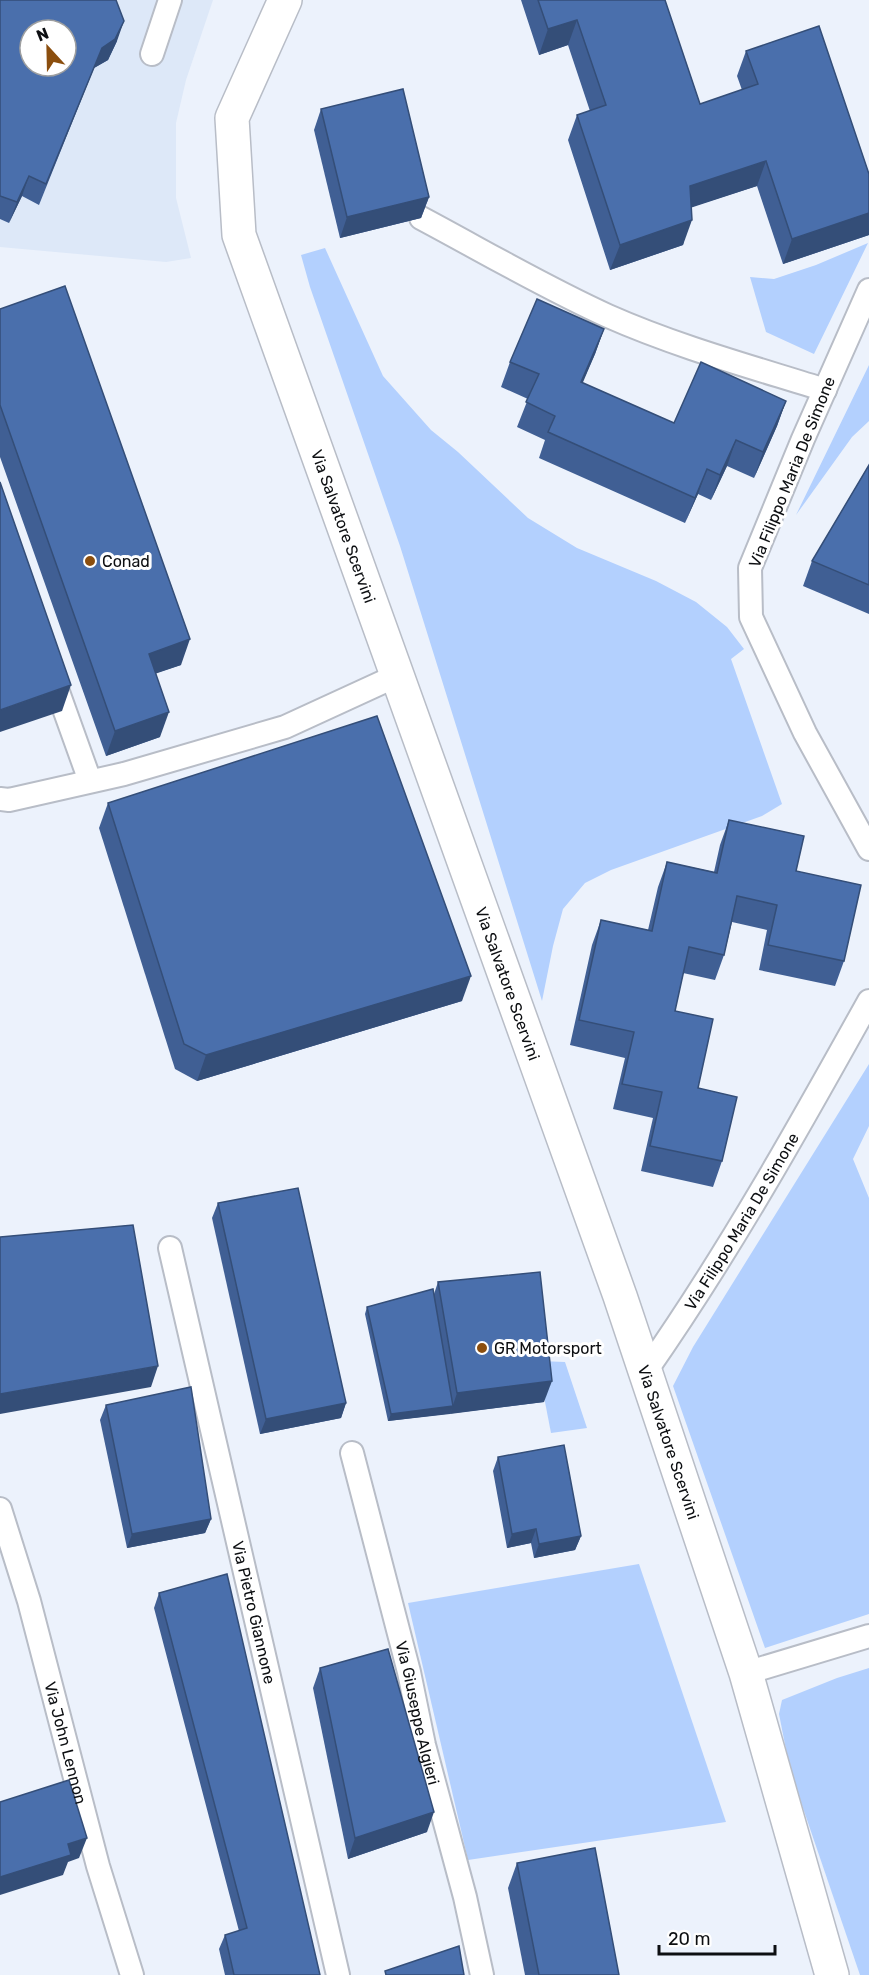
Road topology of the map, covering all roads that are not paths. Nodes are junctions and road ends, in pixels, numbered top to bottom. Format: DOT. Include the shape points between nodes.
graph roads {
  1 [pos="170,0"];
  2 [pos="285,0"];
  3 [pos="152,54"];
  4 [pos="421,218"];
  5 [pos="869,290"];
  6 [pos="825,390"];
  7 [pos="44,654"];
  8 [pos="396,676"];
  9 [pos="90,781"];
  10 [pos="0,799"];
  11 [pos="869,849"];
  12 [pos="869,1001"];
  13 [pos="170,1248"];
  14 [pos="620,1296"];
  15 [pos="352,1453"];
  16 [pos="0,1509"];
  17 [pos="869,1636"];
  18 [pos="746,1674"];
  19 [pos="132,1975"];
  20 [pos="338,1975"];
  21 [pos="482,1975"];
  22 [pos="832,1975"];
  1 -- 3 [label="lane"];
  2 -- 8 [label="main road, Via Salvatore Scervini" via="232,118 239,235"];
  4 -- 6 [label="lane" via="608,316 691,348"];
  5 -- 6 [label="lane, Via Filippo Maria De Simone"];
  6 -- 11 [label="lane, Via Filippo Maria De Simone" via="750,568 751,617 805,733"];
  7 -- 9 [label="lane"];
  8 -- 9 [label="lane" via="285,727"];
  8 -- 14 [label="main road, Via Salvatore Scervini"];
  9 -- 10 [label="lane"];
  12 -- 14 [label="lane, Via Filippo Maria De Simone" via="721,1257 646,1371"];
  13 -- 20 [label="lane, Via Pietro Giannone"];
  14 -- 18 [label="main road, Via Salvatore Scervini"];
  15 -- 21 [label="lane, Via Giuseppe Algieri"];
  16 -- 19 [label="lane, Via John Lennon" via="29,1601 98,1866"];
  17 -- 18 [label="lane"];
  18 -- 22 [label="main road, Via Salvatore Scervini"];
}
